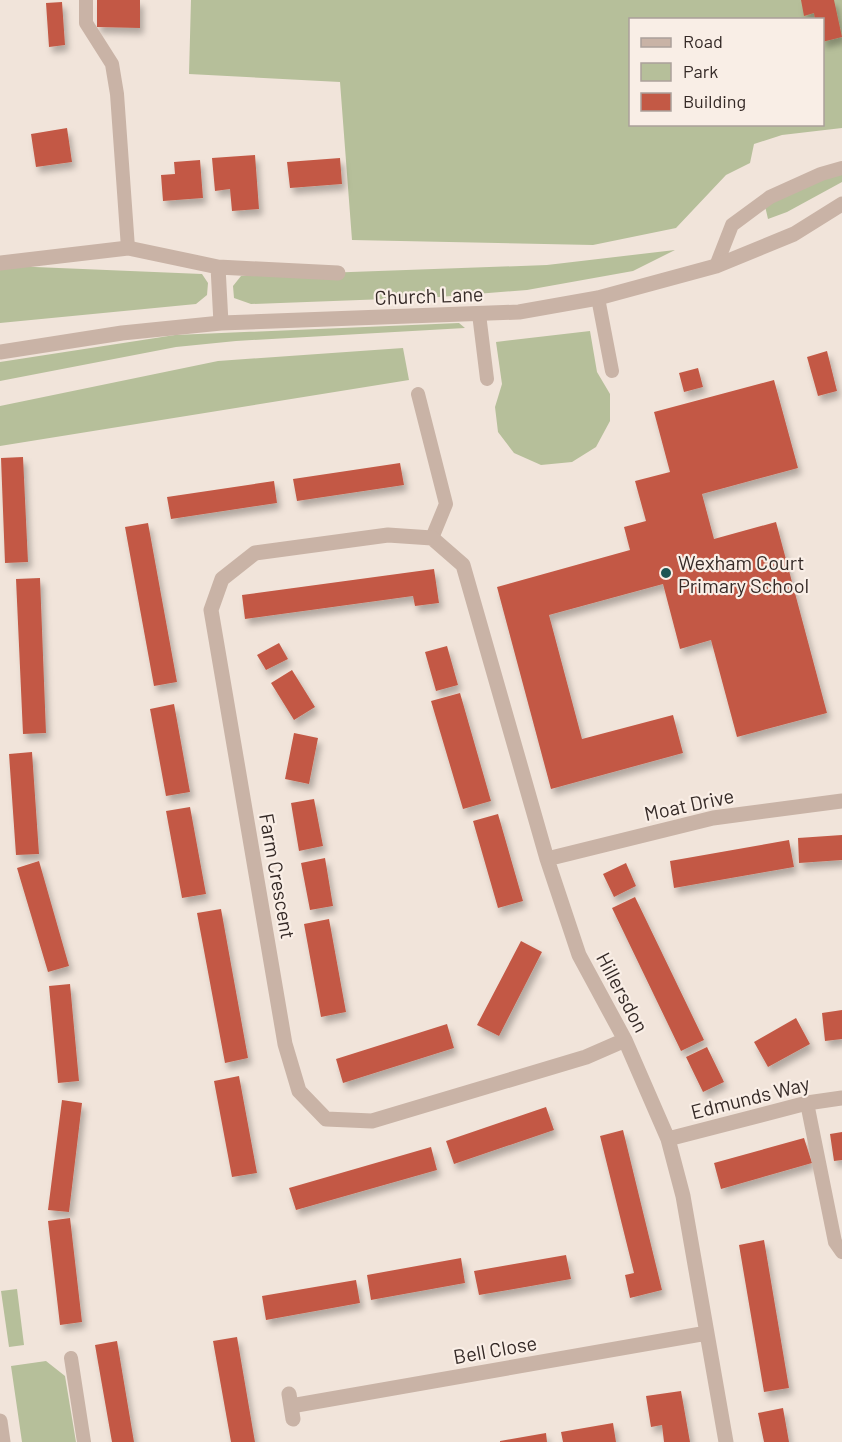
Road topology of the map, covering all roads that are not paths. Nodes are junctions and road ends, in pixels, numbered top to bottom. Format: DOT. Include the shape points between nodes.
graph roads {
  1 [pos="86,0"];
  2 [pos="842,168"];
  3 [pos="842,204"];
  4 [pos="128,248"];
  5 [pos="0,263"];
  6 [pos="716,266"];
  7 [pos="218,267"];
  8 [pos="338,273"];
  9 [pos="598,298"];
  10 [pos="479,314"];
  11 [pos="221,322"];
  12 [pos="0,352"];
  13 [pos="612,371"];
  14 [pos="487,379"];
  15 [pos="418,394"];
  16 [pos="432,538"];
  17 [pos="842,801"];
  18 [pos="547,859"];
  19 [pos="626,1040"];
  20 [pos="842,1098"];
  21 [pos="807,1103"];
  22 [pos="668,1139"];
  23 [pos="842,1252"];
  24 [pos="707,1333"];
  25 [pos="71,1358"];
  26 [pos="291,1407"];
  27 [pos="0,1421"];
  28 [pos="3,1442"];
  29 [pos="84,1442"];
  30 [pos="726,1442"];
  1 -- 4 [label="lane" via="86,23 111,64 117,94"];
  2 -- 6 [label="lane" via="770,197 732,225"];
  3 -- 6 [label="street, Church Lane" via="794,234"];
  4 -- 5 [label="street"];
  4 -- 7 [label="street"];
  6 -- 9 [label="street, Church Lane"];
  7 -- 8 [label="street"];
  7 -- 11 [label="street"];
  9 -- 10 [label="street, Church Lane" via="519,312"];
  9 -- 13 [label="lane"];
  10 -- 11 [label="street, Church Lane"];
  10 -- 14 [label="lane"];
  11 -- 12 [label="street, Church Lane"];
  15 -- 16 [label="lane" via="446,504"];
  16 -- 18 [label="street, Hillersdon" via="463,565"];
  16 -- 19 [label="street, Farm Crescent" via="388,535 255,553 222,579 211,610 285,1044 299,1091 326,1119 372,1121 586,1057"];
  17 -- 18 [label="street, Moat Drive" via="713,818"];
  18 -- 19 [label="street, Hillersdon" via="579,954"];
  19 -- 22 [label="street, Hillersdon"];
  20 -- 21 [label="street, Edmunds Way"];
  21 -- 22 [label="street, Edmunds Way"];
  21 -- 23 [label="lane" via="835,1242"];
  22 -- 24 [label="street, Hillersdon" via="683,1196"];
  24 -- 26 [label="street, Bell Close"];
  24 -- 30 [label="street, Hillersdon"];
  25 -- 29 [label="lane"];
  27 -- 28 [label="street"];
}
